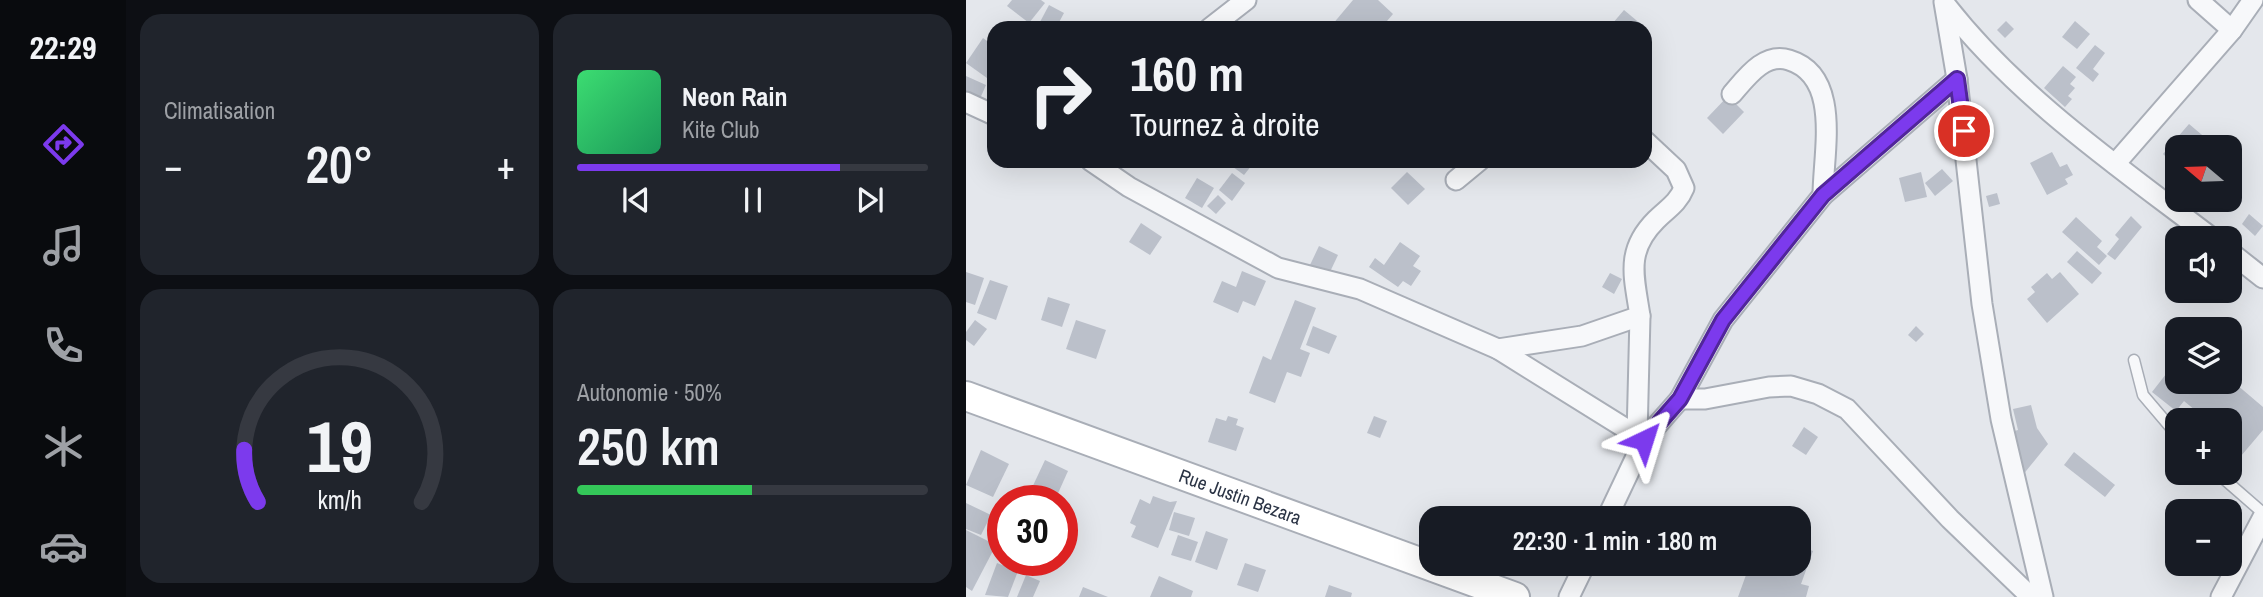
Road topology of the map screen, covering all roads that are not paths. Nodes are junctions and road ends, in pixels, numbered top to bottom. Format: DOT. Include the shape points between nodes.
graph roads {
  1 [pos="1246,0"];
  2 [pos="2198,0"];
  3 [pos="2253,0"];
  4 [pos="1943,1"];
  5 [pos="1219,21"];
  6 [pos="2232,30"];
  7 [pos="1957,79"];
  8 [pos="1732,94"];
  9 [pos="966,102"];
  10 [pos="987,112"];
  11 [pos="1652,148"];
  12 [pos="2116,164"];
  13 [pos="1101,168"];
  14 [pos="1471,168"];
  15 [pos="1456,180"];
  16 [pos="1823,195"];
  17 [pos="2196,226"];
  18 [pos="2242,261"];
  19 [pos="2263,278"];
  20 [pos="1640,316"];
  21 [pos="1498,349"];
  22 [pos="2134,360"];
  23 [pos="966,396"];
  24 [pos="1680,399"];
  25 [pos="2165,422"];
  26 [pos="1640,438"];
  27 [pos="2230,485"];
  28 [pos="1612,506"];
  29 [pos="2263,515"];
  30 [pos="1579,576"];
  31 [pos="1516,597"];
  32 [pos="1569,597"];
  33 [pos="2031,597"];
  34 [pos="2043,597"];
  35 [pos="2221,597"];
  1 -- 5 [label="street"];
  2 -- 6 [label="street"];
  3 -- 6 [label="street"];
  4 -- 7 [label="street"];
  4 -- 12 [label="street" via="1995,61"];
  6 -- 12 [label="street"];
  7 -- 16 [label="street"];
  7 -- 34 [label="street" via="1982,304 2001,419"];
  8 -- 16 [label="street" via="1756,68 1775,58 1794,61 1818,82 1826,132"];
  9 -- 10 [label="street"];
  11 -- 20 [label="street" via="1676,170 1684,188 1674,205 1639,239 1633,258"];
  12 -- 17 [label="street"];
  13 -- 21 [label="street" via="1278,268 1360,289"];
  14 -- 15 [label="street"];
  16 -- 24 [label="street" via="1723,320"];
  18 -- 19 [label="street"];
  20 -- 21 [label="street" via="1582,336"];
  20 -- 26 [label="street"];
  21 -- 26 [label="street"];
  22 -- 25 [label="lane" via="2143,395"];
  23 -- 31 [label="street, Rue Justin Bezara"];
  24 -- 26 [label="street"];
  24 -- 33 [label="street" via="1791,386 1847,409"];
  26 -- 28 [label="street"];
  27 -- 29 [label="lane"];
  29 -- 35 [label="street"];
  30 -- 32 [label="street"];
}
